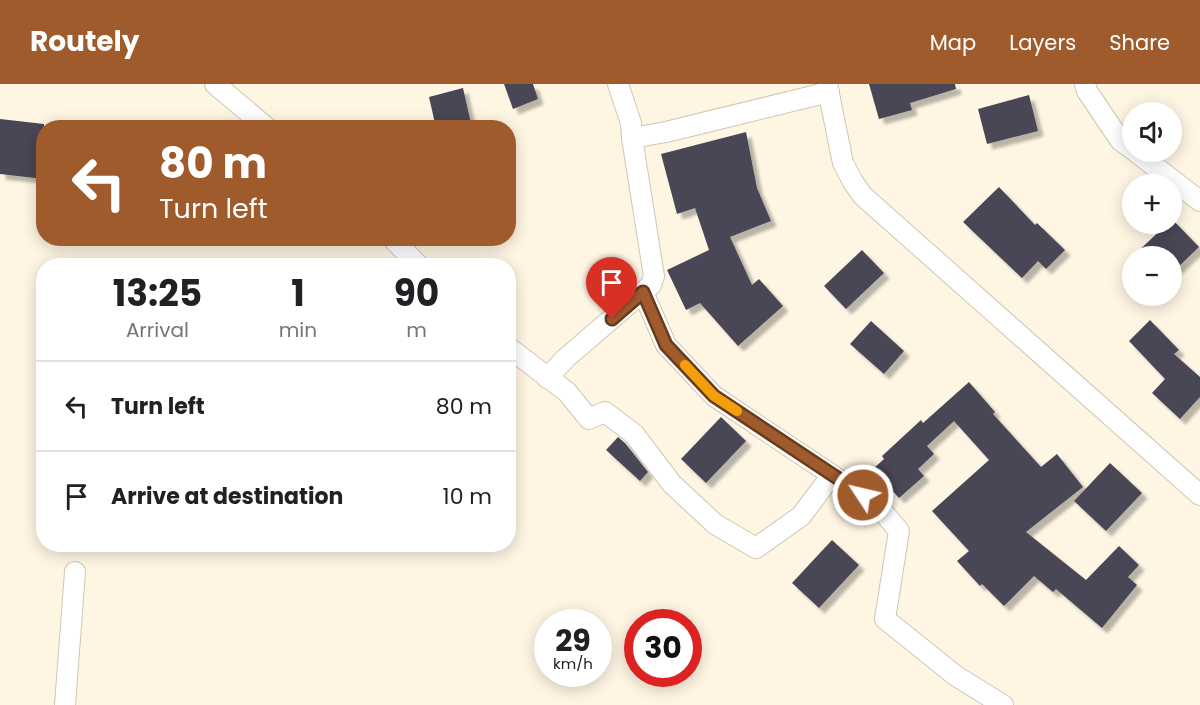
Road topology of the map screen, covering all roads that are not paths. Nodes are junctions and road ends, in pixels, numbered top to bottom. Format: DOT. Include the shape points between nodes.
graph roads {
  1 [pos="215,84"];
  2 [pos="618,84"];
  3 [pos="1085,84"];
  4 [pos="828,88"];
  5 [pos="258,120"];
  6 [pos="632,138"];
  7 [pos="1122,141"];
  8 [pos="1150,162"];
  9 [pos="1200,201"];
  10 [pos="400,246"];
  11 [pos="411,258"];
  12 [pos="643,292"];
  13 [pos="516,353"];
  14 [pos="547,378"];
  15 [pos="832,475"];
  16 [pos="1200,495"];
  17 [pos="75,572"];
  18 [pos="65,705"];
  19 [pos="1003,705"];
  1 -- 5 [label="street"];
  2 -- 6 [label="street"];
  3 -- 7 [label="street"];
  4 -- 6 [label="street"];
  4 -- 16 [label="street" via="843,163 863,196"];
  6 -- 12 [label="street" via="654,276"];
  8 -- 9 [label="street"];
  10 -- 11 [label="street"];
  12 -- 14 [label="street"];
  12 -- 15 [label="street" via="666,345 714,396"];
  13 -- 14 [label="street"];
  14 -- 15 [label="street" via="567,392 589,419 605,412 633,434 672,484 706,516 756,548 801,516"];
  15 -- 19 [label="street" via="878,506 899,531 885,619 956,676"];
  17 -- 18 [label="street"];
}
